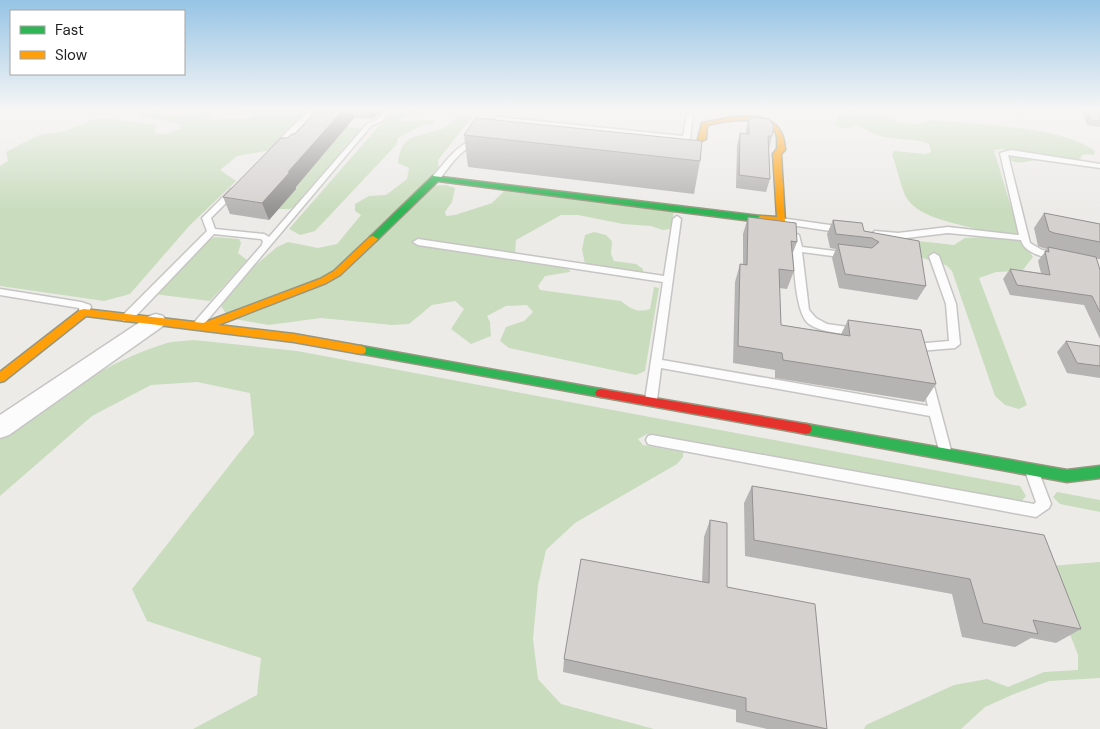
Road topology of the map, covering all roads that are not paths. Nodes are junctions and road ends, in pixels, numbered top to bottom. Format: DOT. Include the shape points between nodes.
graph roads {
  1 [pos="281,143"];
  2 [pos="354,143"];
  3 [pos="468,143"];
  4 [pos="781,143"];
  5 [pos="266,158"];
  6 [pos="1100,166"];
  7 [pos="436,178"];
  8 [pos="239,185"];
  9 [pos="677,219"];
  10 [pos="774,226"];
  11 [pos="212,231"];
  12 [pos="1025,238"];
  13 [pos="418,242"];
  14 [pos="266,246"];
  15 [pos="798,249"];
  16 [pos="855,256"];
  17 [pos="934,256"];
  18 [pos="1065,257"];
  19 [pos="668,280"];
  20 [pos="0,292"];
  21 [pos="84,312"];
  22 [pos="127,318"];
  23 [pos="156,321"];
  24 [pos="200,326"];
  25 [pos="872,334"];
  26 [pos="909,340"];
  27 [pos="921,356"];
  28 [pos="656,363"];
  29 [pos="0,378"];
  30 [pos="651,400"];
  31 [pos="935,412"];
  32 [pos="0,428"];
  33 [pos="652,440"];
  34 [pos="946,454"];
  35 [pos="1031,470"];
  36 [pos="1100,472"];
  1 -- 5 [label="lane"];
  2 -- 14 [label="lane"];
  3 -- 7 [label="lane"];
  4 -- 10 [label="street" via="781,150 777,154 783,216"];
  6 -- 12 [label="lane" via="1004,153"];
  7 -- 10 [label="street"];
  7 -- 24 [label="street" via="337,274"];
  8 -- 11 [label="lane" via="206,218"];
  9 -- 19 [label="lane"];
  10 -- 12 [label="lane" via="898,236 948,230"];
  10 -- 15 [label="lane" via="796,237"];
  11 -- 14 [label="lane" via="264,237 268,240"];
  11 -- 22 [label="lane"];
  12 -- 18 [label="lane" via="1026,244 1039,252"];
  13 -- 19 [label="lane"];
  14 -- 24 [label="lane"];
  15 -- 16 [label="lane"];
  15 -- 25 [label="lane" via="804,310 812,321 825,327"];
  17 -- 27 [label="lane" via="951,304 955,344"];
  19 -- 28 [label="lane"];
  20 -- 21 [label="lane" via="81,305 86,307"];
  21 -- 22 [label="street"];
  21 -- 29 [label="street"];
  22 -- 23 [label="street"];
  23 -- 24 [label="street"];
  23 -- 32 [label="street"];
  24 -- 30 [label="street" via="294,338"];
  26 -- 27 [label="lane"];
  27 -- 31 [label="lane"];
  28 -- 30 [label="lane"];
  28 -- 31 [label="lane"];
  30 -- 34 [label="street"];
  31 -- 34 [label="lane"];
  33 -- 35 [label="lane" via="1036,511 1044,504"];
  34 -- 35 [label="street"];
  35 -- 36 [label="street" via="1068,476"];
}
